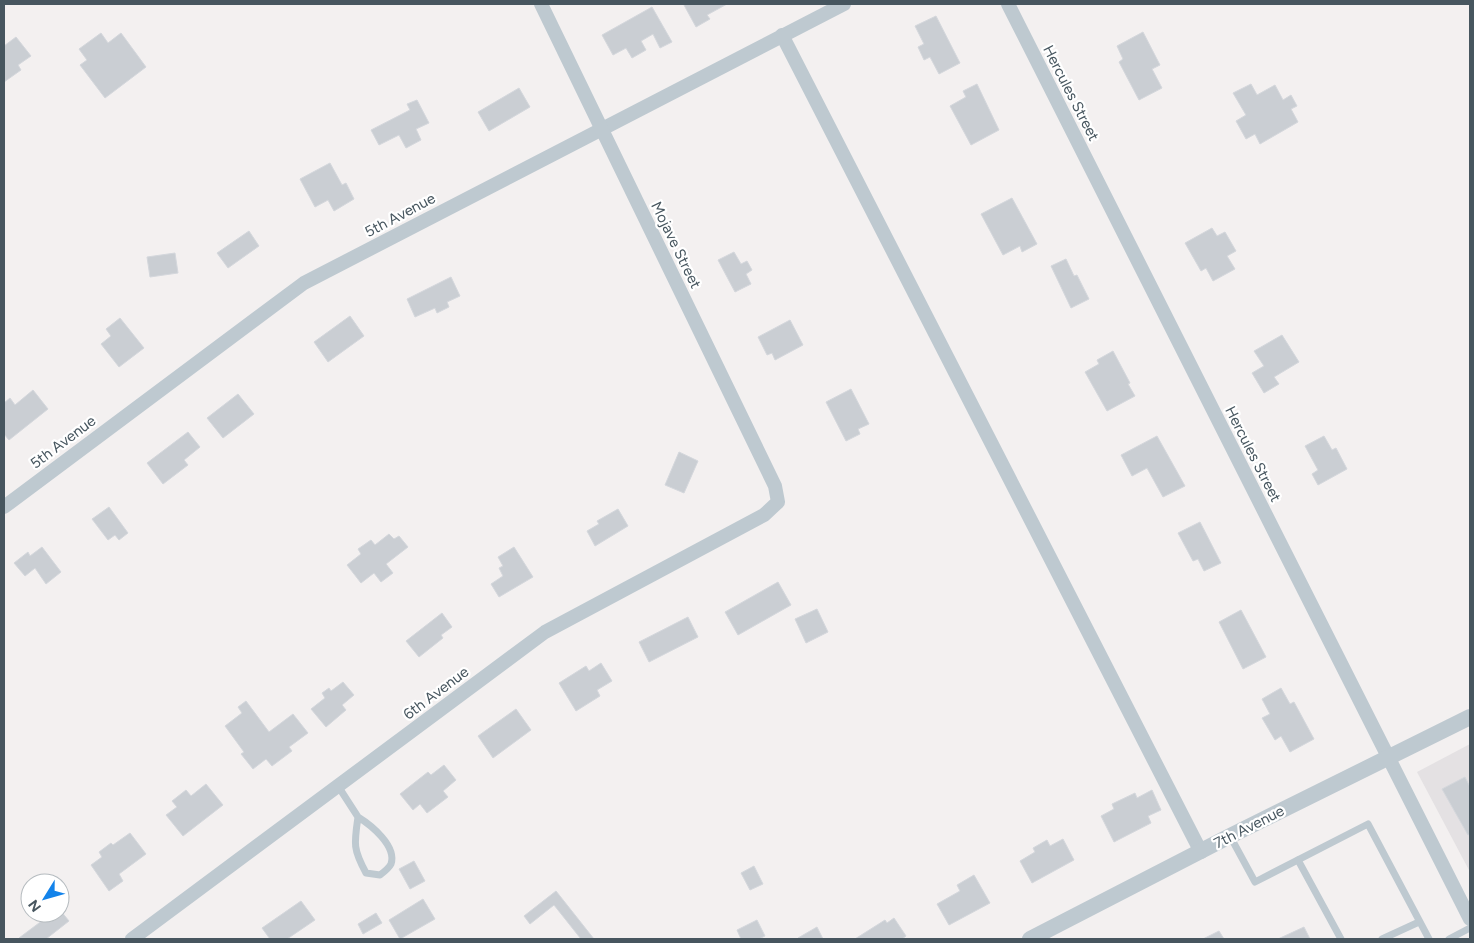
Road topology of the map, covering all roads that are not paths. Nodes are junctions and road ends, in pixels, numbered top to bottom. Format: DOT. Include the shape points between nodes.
graph roads {
  1 [pos="541,4"];
  2 [pos="844,4"];
  3 [pos="1008,4"];
  4 [pos="782,35"];
  5 [pos="602,128"];
  6 [pos="778,502"];
  7 [pos="4,507"];
  8 [pos="1470,717"];
  9 [pos="1388,759"];
  10 [pos="338,786"];
  11 [pos="358,817"];
  12 [pos="1230,836"];
  13 [pos="1201,852"];
  14 [pos="1298,860"];
  15 [pos="1470,919"];
  16 [pos="1419,922"];
  17 [pos="1470,928"];
  18 [pos="132,939"];
  19 [pos="1030,939"];
  20 [pos="1341,939"];
  21 [pos="1382,939"];
  22 [pos="1429,939"];
  23 [pos="1449,939"];
  1 -- 5 [label="street, Mojave Street"];
  2 -- 4 [label="street, 5th Avenue"];
  3 -- 9 [label="street, Hercules Street"];
  4 -- 5 [label="street, 5th Avenue"];
  4 -- 13 [label="street"];
  5 -- 6 [label="street, Mojave Street" via="775,486"];
  5 -- 7 [label="street, 5th Avenue" via="304,283"];
  6 -- 10 [label="street, 6th Avenue" via="764,515 545,632"];
  8 -- 9 [label="street, 7th Avenue"];
  9 -- 12 [label="street, 7th Avenue"];
  9 -- 15 [label="street, Hercules Street"];
  10 -- 11 [label="lane"];
  10 -- 18 [label="street, 6th Avenue"];
  11 -- 11 [label="lane" via="357,855 366,873 380,875 390,866 392,857 373,827"];
  12 -- 13 [label="street, 7th Avenue"];
  12 -- 14 [label="lane" via="1254,882"];
  13 -- 19 [label="street, 7th Avenue"];
  14 -- 16 [label="lane" via="1368,824"];
  14 -- 20 [label="lane"];
  16 -- 21 [label="lane"];
  16 -- 22 [label="lane"];
  17 -- 23 [label="lane"];
}
